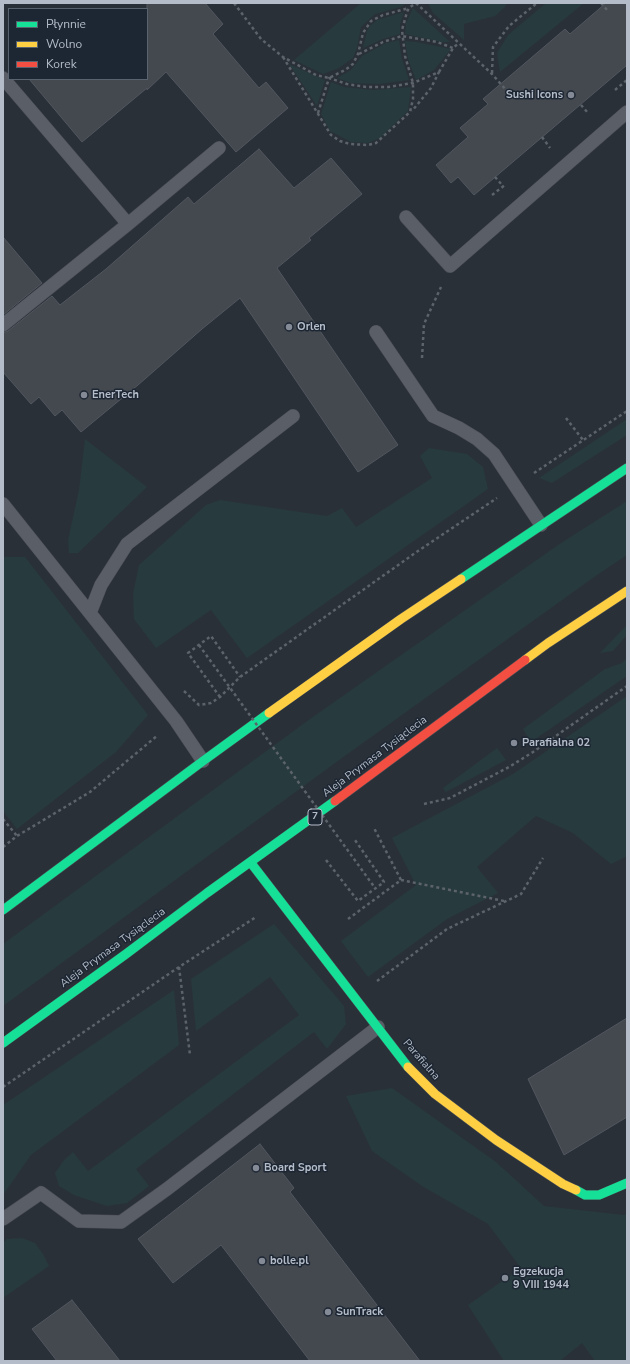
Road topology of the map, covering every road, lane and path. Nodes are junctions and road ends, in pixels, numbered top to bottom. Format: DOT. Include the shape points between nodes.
graph roads {
  1 [pos="234,3"];
  2 [pos="416,3"];
  3 [pos="537,3"];
  4 [pos="601,3"];
  5 [pos="409,8"];
  6 [pos="608,11"];
  7 [pos="402,36"];
  8 [pos="458,43"];
  9 [pos="453,48"];
  10 [pos="358,54"];
  11 [pos="283,58"];
  12 [pos="439,72"];
  13 [pos="492,74"];
  14 [pos="3,78"];
  15 [pos="330,78"];
  16 [pos="413,83"];
  17 [pos="506,90"];
  18 [pos="581,105"];
  19 [pos="410,112"];
  20 [pos="627,112"];
  21 [pos="318,113"];
  22 [pos="588,114"];
  23 [pos="219,148"];
  24 [pos="495,177"];
  25 [pos="503,186"];
  26 [pos="406,217"];
  27 [pos="128,224"];
  28 [pos="450,266"];
  29 [pos="3,325"];
  30 [pos="376,332"];
  31 [pos="420,396"];
  32 [pos="293,416"];
  33 [pos="566,418"];
  34 [pos="583,440"];
  35 [pos="627,468"];
  36 [pos="3,504"];
  37 [pos="541,525"];
  38 [pos="418,551"];
  39 [pos="627,591"];
  40 [pos="90,613"];
  41 [pos="199,645"];
  42 [pos="240,678"];
  43 [pos="627,686"];
  44 [pos="182,689"];
  45 [pos="220,697"];
  46 [pos="199,705"];
  47 [pos="176,721"];
  48 [pos="203,761"];
  49 [pos="424,804"];
  50 [pos="3,819"];
  51 [pos="374,828"];
  52 [pos="17,836"];
  53 [pos="355,840"];
  54 [pos="3,847"];
  55 [pos="543,858"];
  56 [pos="326,860"];
  57 [pos="251,863"];
  58 [pos="401,880"];
  59 [pos="375,888"];
  60 [pos="504,901"];
  61 [pos="3,910"];
  62 [pos="262,913"];
  63 [pos="348,919"];
  64 [pos="179,967"];
  65 [pos="376,982"];
  66 [pos="378,1027"];
  67 [pos="3,1043"];
  68 [pos="190,1055"];
  69 [pos="3,1086"];
  70 [pos="627,1183"];
  71 [pos="3,1219"];
  1 -- 11 [label="path" via="261,39"];
  2 -- 5 [label="path"];
  2 -- 8 [label="path"];
  3 -- 13 [label="path" via="509,26 493,47"];
  4 -- 6 [label="path"];
  5 -- 7 [label="path" via="403,22"];
  5 -- 10 [label="path" via="383,15 371,22 363,33"];
  7 -- 9 [label="path" via="437,42"];
  7 -- 10 [label="path"];
  7 -- 16 [label="path" via="404,56"];
  8 -- 9 [label="path"];
  8 -- 13 [label="path"];
  9 -- 12 [label="path"];
  10 -- 15 [label="path" via="353,64"];
  11 -- 15 [label="path" via="316,75"];
  11 -- 21 [label="path"];
  12 -- 16 [label="path"];
  12 -- 19 [label="path" via="431,88"];
  13 -- 17 [label="path"];
  14 -- 27 [label="lane"];
  15 -- 16 [label="path" via="366,87"];
  15 -- 21 [label="path"];
  16 -- 19 [label="path"];
  18 -- 22 [label="path"];
  19 -- 21 [label="path" via="386,136 368,145 350,144 335,138"];
  20 -- 28 [label="lane"];
  23 -- 27 [label="lane"];
  24 -- 25 [label="path"];
  26 -- 28 [label="lane"];
  27 -- 29 [label="lane"];
  28 -- 31 [label="path" via="424,324"];
  30 -- 31 [label="lane"];
  31 -- 37 [label="lane" via="432,416 477,439 494,454"];
  32 -- 40 [label="lane" via="128,544 101,585"];
  33 -- 34 [label="path"];
  35 -- 37 [label="main road"];
  36 -- 40 [label="lane"];
  37 -- 48 [label="main road" via="401,619"];
  38 -- 42 [label="path"];
  39 -- 57 [label="main road, Aleja Prymasa Tysiąclecia / 7" via="548,643"];
  40 -- 47 [label="lane"];
  41 -- 42 [label="path" via="211,636"];
  41 -- 45 [label="path" via="188,653"];
  41 -- 59 [label="path, bridge"];
  42 -- 45 [label="path"];
  43 -- 49 [label="path" via="509,767 450,798"];
  44 -- 46 [label="path"];
  45 -- 46 [label="path" via="211,703"];
  46 -- 47 [label="path"];
  47 -- 48 [label="lane"];
  47 -- 52 [label="path" via="90,792"];
  48 -- 61 [label="main road"];
  50 -- 52 [label="path"];
  51 -- 58 [label="path"];
  52 -- 54 [label="path"];
  53 -- 59 [label="path" via="384,882"];
  55 -- 60 [label="path" via="521,894"];
  56 -- 59 [label="path" via="358,901"];
  57 -- 66 [label="main road, Parafialna"];
  57 -- 67 [label="main road, Aleja Prymasa Tysiąclecia / 7"];
  58 -- 60 [label="path"];
  58 -- 63 [label="path"];
  60 -- 65 [label="path" via="447,929"];
  62 -- 64 [label="path"];
  64 -- 68 [label="path"];
  64 -- 69 [label="path"];
  66 -- 70 [label="main road, Parafialna" via="406,1065 435,1094 496,1140 563,1184 584,1194 600,1195"];
  66 -- 71 [label="lane" via="121,1222 79,1221 41,1193"];
}
